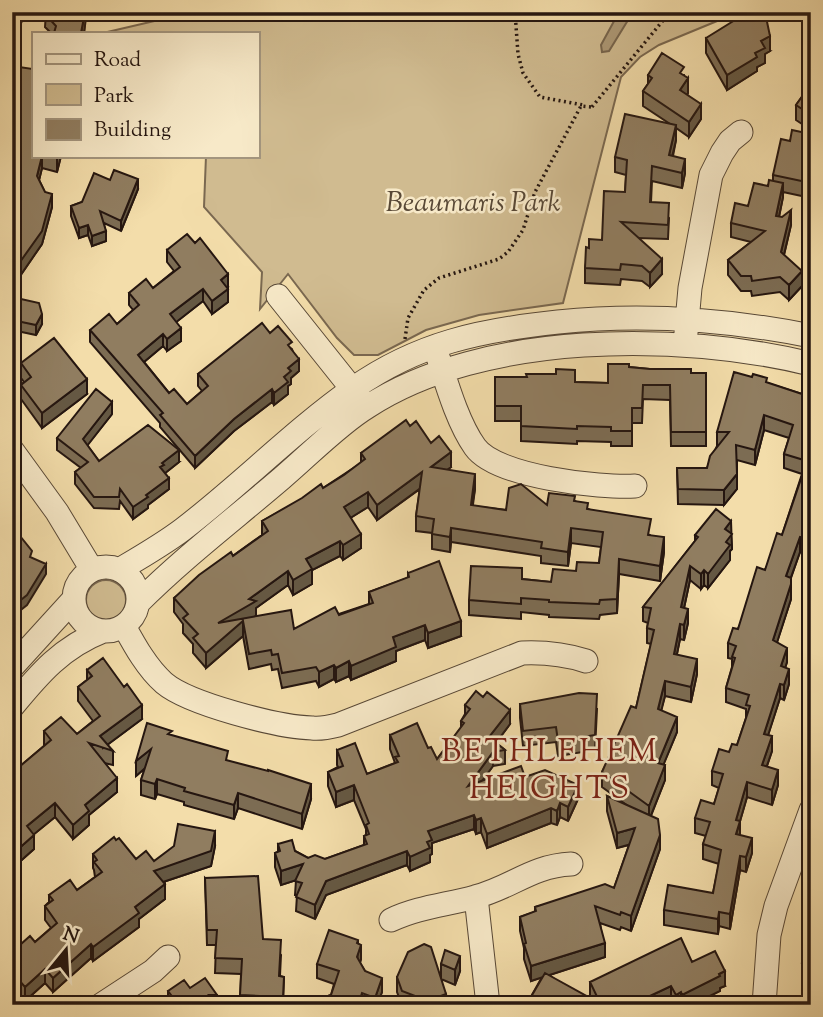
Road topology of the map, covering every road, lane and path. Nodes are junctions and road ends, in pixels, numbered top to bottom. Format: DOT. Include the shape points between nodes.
graph roads {
  1 [pos="515,12"];
  2 [pos="670,12"];
  3 [pos="592,107"];
  4 [pos="741,132"];
  5 [pos="278,296"];
  6 [pos="687,319"];
  7 [pos="811,336"];
  8 [pos="405,344"];
  9 [pos="686,345"];
  10 [pos="435,347"];
  11 [pos="811,364"];
  12 [pos="442,371"];
  13 [pos="359,398"];
  14 [pos="12,450"];
  15 [pos="635,486"];
  16 [pos="92,569"];
  17 [pos="119,570"];
  18 [pos="73,600"];
  19 [pos="138,603"];
  20 [pos="114,629"];
  21 [pos="586,661"];
  22 [pos="12,667"];
  23 [pos="12,707"];
  24 [pos="811,810"];
  25 [pos="571,864"];
  26 [pos="476,897"];
  27 [pos="391,920"];
  28 [pos="168,957"];
  29 [pos="101,1005"];
  30 [pos="488,1005"];
  31 [pos="764,1005"];
  1 -- 3 [label="path" via="523,73 540,97"];
  2 -- 3 [label="path"];
  3 -- 8 [label="path" via="581,106 509,252 439,278 424,290 408,318"];
  4 -- 6 [label="street" via="730,141 711,176"];
  5 -- 13 [label="street"];
  6 -- 7 [label="street" via="759,325"];
  6 -- 9 [label="street"];
  6 -- 10 [label="street" via="645,316 510,327 470,334"];
  9 -- 11 [label="street"];
  9 -- 12 [label="street" via="512,353"];
  10 -- 12 [label="street"];
  10 -- 13 [label="street" via="378,372"];
  12 -- 13 [label="street"];
  12 -- 15 [label="street" via="475,448 486,458 503,467 589,485"];
  13 -- 17 [label="street" via="181,531"];
  13 -- 19 [label="street"];
  14 -- 16 [label="street"];
  16 -- 17 [label="street"];
  16 -- 18 [label="street" via="76,585"];
  17 -- 19 [label="street" via="135,585"];
  18 -- 20 [label="street" via="84,623"];
  18 -- 22 [label="street"];
  19 -- 20 [label="street" via="131,619"];
  20 -- 21 [label="street" via="180,694 262,719 315,729 338,725 522,653 563,654"];
  20 -- 23 [label="street" via="79,640 56,658"];
  24 -- 31 [label="street" via="769,935"];
  25 -- 26 [label="street" via="535,870"];
  26 -- 27 [label="street" via="429,906"];
  26 -- 30 [label="street"];
  28 -- 29 [label="street"];
}
